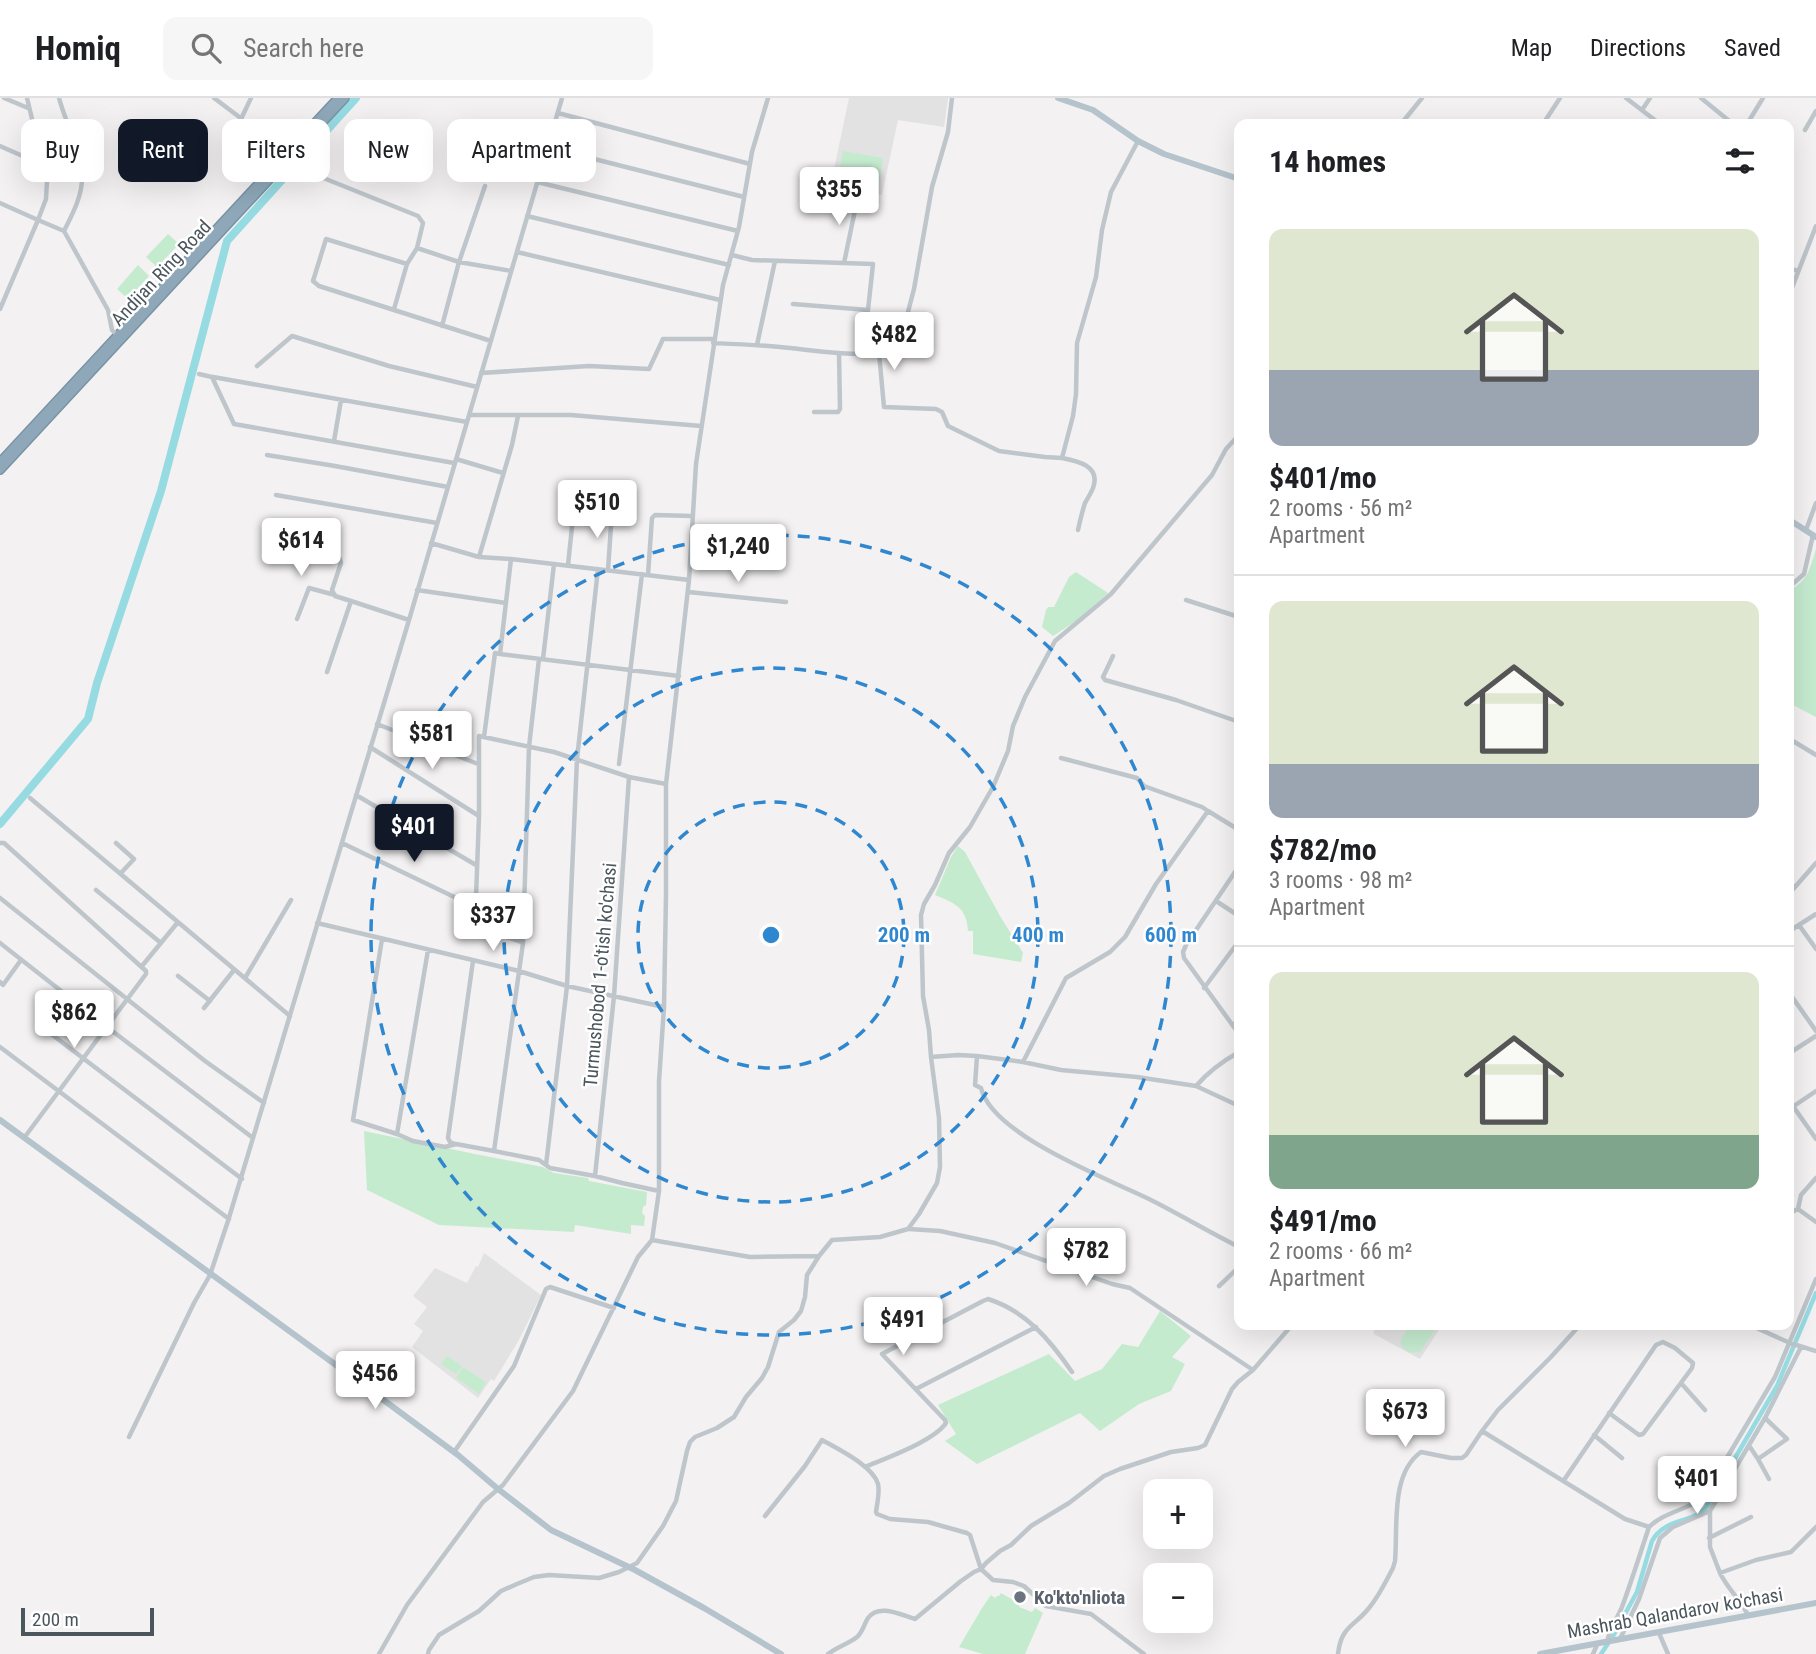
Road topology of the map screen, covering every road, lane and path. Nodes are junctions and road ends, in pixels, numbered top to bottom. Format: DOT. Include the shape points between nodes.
graph roads {
  1 [pos="4,98"];
  2 [pos="27,98"];
  3 [pos="59,98"];
  4 [pos="214,98"];
  5 [pos="251,98"];
  6 [pos="338,98"];
  7 [pos="345,98"];
  8 [pos="562,98"];
  9 [pos="768,98"];
  10 [pos="952,98"];
  11 [pos="1058,98"];
  12 [pos="1422,98"];
  13 [pos="1560,98"];
  14 [pos="1626,98"];
  15 [pos="1650,98"];
  16 [pos="1701,98"];
  17 [pos="1763,98"];
  18 [pos="29,109"];
  19 [pos="1642,110"];
  20 [pos="1816,111"];
  21 [pos="558,113"];
  22 [pos="32,119"];
  23 [pos="241,119"];
  24 [pos="319,119"];
  25 [pos="556,119"];
  26 [pos="1405,119"];
  27 [pos="1546,119"];
  28 [pos="1654,119"];
  29 [pos="1727,119"];
  30 [pos="1750,119"];
  31 [pos="1805,130"];
  32 [pos="1138,141"];
  33 [pos="0,146"];
  34 [pos="21,156"];
  35 [pos="596,160"];
  36 [pos="750,164"];
  37 [pos="1234,178"];
  38 [pos="330,181"];
  39 [pos="47,182"];
  40 [pos="260,182"];
  41 [pos="537,182"];
  42 [pos="485,187"];
  43 [pos="858,196"];
  44 [pos="744,197"];
  45 [pos="0,203"];
  46 [pos="527,216"];
  47 [pos="38,220"];
  48 [pos="1816,226"];
  49 [pos="64,231"];
  50 [pos="738,231"];
  51 [pos="417,248"];
  52 [pos="517,252"];
  53 [pos="732,255"];
  54 [pos="775,261"];
  55 [pos="460,262"];
  56 [pos="844,263"];
  57 [pos="407,264"];
  58 [pos="729,265"];
  59 [pos="1794,270"];
  60 [pos="511,271"];
  61 [pos="1798,271"];
  62 [pos="1794,282"];
  63 [pos="720,300"];
  64 [pos="793,304"];
  65 [pos="0,309"];
  66 [pos="394,309"];
  67 [pos="868,310"];
  68 [pos="442,326"];
  69 [pos="117,335"];
  70 [pos="491,341"];
  71 [pos="713,341"];
  72 [pos="757,345"];
  73 [pos="839,353"];
  74 [pos="879,353"];
  75 [pos="861,354"];
  76 [pos="257,366"];
  77 [pos="481,373"];
  78 [pos="199,374"];
  79 [pos="212,377"];
  80 [pos="477,387"];
  81 [pos="341,400"];
  82 [pos="814,412"];
  83 [pos="469,415"];
  84 [pos="518,416"];
  85 [pos="467,422"];
  86 [pos="701,426"];
  87 [pos="1234,440"];
  88 [pos="334,441"];
  89 [pos="267,455"];
  90 [pos="1062,458"];
  91 [pos="455,461"];
  92 [pos="0,462"];
  93 [pos="0,470"];
  94 [pos="503,473"];
  95 [pos="448,487"];
  96 [pos="276,495"];
  97 [pos="1816,503"];
  98 [pos="574,508"];
  99 [pos="612,511"];
  100 [pos="692,516"];
  101 [pos="437,523"];
  102 [pos="1794,523"];
  103 [pos="1078,530"];
  104 [pos="1806,531"];
  105 [pos="1814,536"];
  106 [pos="431,543"];
  107 [pos="320,552"];
  108 [pos="480,557"];
  109 [pos="511,559"];
  110 [pos="554,564"];
  111 [pos="568,565"];
  112 [pos="598,569"];
  113 [pos="608,570"];
  114 [pos="645,575"];
  115 [pos="689,580"];
  116 [pos="1794,583"];
  117 [pos="417,590"];
  118 [pos="688,592"];
  119 [pos="335,596"];
  120 [pos="1186,600"];
  121 [pos="351,601"];
  122 [pos="786,602"];
  123 [pos="506,603"];
  124 [pos="1234,615"];
  125 [pos="297,619"];
  126 [pos="409,620"];
  127 [pos="500,654"];
  128 [pos="1113,656"];
  129 [pos="541,659"];
  130 [pos="587,665"];
  131 [pos="631,670"];
  132 [pos="327,672"];
  133 [pos="679,676"];
  134 [pos="1234,720"];
  135 [pos="377,724"];
  136 [pos="484,737"];
  137 [pos="1794,742"];
  138 [pos="370,747"];
  139 [pos="529,747"];
  140 [pos="1816,755"];
  141 [pos="1061,758"];
  142 [pos="577,759"];
  143 [pos="478,764"];
  144 [pos="619,764"];
  145 [pos="629,776"];
  146 [pos="666,784"];
  147 [pos="356,795"];
  148 [pos="30,798"];
  149 [pos="1208,811"];
  150 [pos="480,817"];
  151 [pos="1234,827"];
  152 [pos="0,843"];
  153 [pos="116,843"];
  154 [pos="342,843"];
  155 [pos="1816,863"];
  156 [pos="476,865"];
  157 [pos="121,873"];
  158 [pos="1234,874"];
  159 [pos="1796,887"];
  160 [pos="96,890"];
  161 [pos="0,898"];
  162 [pos="291,900"];
  163 [pos="1216,901"];
  164 [pos="475,907"];
  165 [pos="1234,913"];
  166 [pos="1816,914"];
  167 [pos="178,922"];
  168 [pos="317,923"];
  169 [pos="1799,925"];
  170 [pos="1794,928"];
  171 [pos="382,939"];
  172 [pos="0,943"];
  173 [pos="161,943"];
  174 [pos="523,943"];
  175 [pos="1234,948"];
  176 [pos="1816,949"];
  177 [pos="428,950"];
  178 [pos="21,960"];
  179 [pos="472,961"];
  180 [pos="142,966"];
  181 [pos="234,970"];
  182 [pos="519,971"];
  183 [pos="178,976"];
  184 [pos="245,978"];
  185 [pos="0,982"];
  186 [pos="567,986"];
  187 [pos="1204,988"];
  188 [pos="614,996"];
  189 [pos="127,999"];
  190 [pos="1794,1000"];
  191 [pos="210,1001"];
  192 [pos="664,1007"];
  193 [pos="204,1009"];
  194 [pos="290,1016"];
  195 [pos="1233,1026"];
  196 [pos="42,1027"];
  197 [pos="107,1027"];
  198 [pos="1816,1033"];
  199 [pos="0,1047"];
  200 [pos="1794,1050"];
  201 [pos="1234,1054"];
  202 [pos="977,1056"];
  203 [pos="931,1057"];
  204 [pos="83,1058"];
  205 [pos="1023,1062"];
  206 [pos="1196,1086"];
  207 [pos="58,1090"];
  208 [pos="1816,1091"];
  209 [pos="264,1103"];
  210 [pos="1234,1104"];
  211 [pos="1794,1106"];
  212 [pos="1794,1112"];
  213 [pos="0,1121"];
  214 [pos="397,1134"];
  215 [pos="24,1138"];
  216 [pos="253,1138"];
  217 [pos="1816,1139"];
  218 [pos="456,1144"];
  219 [pos="494,1151"];
  220 [pos="546,1165"];
  221 [pos="595,1176"];
  222 [pos="1816,1178"];
  223 [pos="242,1179"];
  224 [pos="659,1191"];
  225 [pos="1798,1209"];
  226 [pos="1794,1211"];
  227 [pos="229,1219"];
  228 [pos="1816,1222"];
  229 [pos="908,1229"];
  230 [pos="652,1240"];
  231 [pos="1234,1244"];
  232 [pos="819,1256"];
  233 [pos="1234,1272"];
  234 [pos="211,1275"];
  235 [pos="1816,1279"];
  236 [pos="1219,1286"];
  237 [pos="614,1308"];
  238 [pos="1036,1327"];
  239 [pos="1288,1330"];
  240 [pos="1575,1330"];
  241 [pos="1761,1330"];
  242 [pos="1791,1343"];
  243 [pos="1800,1347"];
  244 [pos="1816,1351"];
  245 [pos="1252,1370"];
  246 [pos="1072,1372"];
  247 [pos="1681,1383"];
  248 [pos="916,1389"];
  249 [pos="1705,1410"];
  250 [pos="1609,1413"];
  251 [pos="1765,1418"];
  252 [pos="1482,1431"];
  253 [pos="1594,1435"];
  254 [pos="130,1437"];
  255 [pos="1750,1446"];
  256 [pos="454,1452"];
  257 [pos="1622,1458"];
  258 [pos="1758,1459"];
  259 [pos="865,1467"];
  260 [pos="1769,1479"];
  261 [pos="1564,1480"];
  262 [pos="498,1489"];
  263 [pos="1710,1511"];
  264 [pos="765,1516"];
  265 [pos="1751,1517"];
  266 [pos="1649,1527"];
  267 [pos="1816,1527"];
  268 [pos="1709,1538"];
  269 [pos="629,1567"];
  270 [pos="981,1569"];
  271 [pos="1720,1573"];
  272 [pos="1816,1603"];
  273 [pos="1748,1616"];
  274 [pos="1659,1633"];
  275 [pos="1620,1640"];
  276 [pos="1601,1644"];
  277 [pos="379,1654"];
  278 [pos="428,1654"];
  279 [pos="781,1654"];
  280 [pos="828,1654"];
  281 [pos="1144,1654"];
  282 [pos="1338,1654"];
  283 [pos="1540,1654"];
  284 [pos="1593,1654"];
  285 [pos="1668,1654"];
  1 -- 18 [label="street"];
  2 -- 18 [label="street"];
  3 -- 49 [label="street" via="77,149 82,180"];
  4 -- 23 [label="street"];
  5 -- 23 [label="street"];
  6 -- 24 [label="highway, Andijan Ring Road"];
  7 -- 93 [label="highway, Andijan Ring Road"];
  8 -- 21 [label="street"];
  9 -- 36 [label="street"];
  10 -- 74 [label="street" via="898,350"];
  11 -- 32 [label="main road" via="1093,110"];
  12 -- 26 [label="street"];
  13 -- 27 [label="street"];
  14 -- 19 [label="street"];
  15 -- 19 [label="street"];
  16 -- 29 [label="street"];
  17 -- 30 [label="street"];
  18 -- 22 [label="street"];
  19 -- 28 [label="street"];
  20 -- 31 [label="street"];
  21 -- 25 [label="street"];
  21 -- 36 [label="street"];
  32 -- 37 [label="main road"];
  32 -- 90 [label="street" via="1111,192 1103,225 1097,277 1077,343 1075,405"];
  33 -- 34 [label="street"];
  35 -- 44 [label="street"];
  36 -- 44 [label="street"];
  38 -- 51 [label="street" via="418,216 424,223"];
  39 -- 47 [label="street"];
  40 -- 69 [label="highway, Andijan Ring Road"];
  41 -- 46 [label="street"];
  41 -- 50 [label="street"];
  42 -- 55 [label="street"];
  43 -- 56 [label="street"];
  44 -- 50 [label="street"];
  45 -- 47 [label="street"];
  46 -- 52 [label="street"];
  46 -- 58 [label="street"];
  47 -- 49 [label="street"];
  47 -- 65 [label="street"];
  48 -- 61 [label="street"];
  49 -- 69 [label="street"];
  50 -- 53 [label="street"];
  51 -- 55 [label="street"];
  51 -- 57 [label="street"];
  52 -- 60 [label="street"];
  52 -- 63 [label="street"];
  53 -- 54 [label="street"];
  53 -- 58 [label="street"];
  54 -- 56 [label="street"];
  54 -- 72 [label="street"];
  55 -- 60 [label="street"];
  55 -- 68 [label="street"];
  56 -- 67 [label="street" via="873,264"];
  57 -- 66 [label="street"];
  57 -- 66 [label="street" via="326,239 313,281"];
  58 -- 63 [label="street"];
  59 -- 61 [label="street"];
  60 -- 70 [label="street"];
  61 -- 62 [label="street"];
  63 -- 71 [label="street"];
  64 -- 67 [label="street"];
  66 -- 68 [label="street"];
  67 -- 75 [label="street"];
  68 -- 70 [label="street"];
  69 -- 92 [label="highway, Andijan Ring Road"];
  70 -- 77 [label="street"];
  71 -- 72 [label="street"];
  71 -- 77 [label="street" via="663,339 649,369 589,366"];
  71 -- 86 [label="street"];
  72 -- 73 [label="street"];
  73 -- 75 [label="street"];
  73 -- 82 [label="street" via="839,410"];
  74 -- 75 [label="street"];
  74 -- 90 [label="street" via="884,407 936,409 943,412 948,426 999,451"];
  76 -- 80 [label="street" via="292,336"];
  77 -- 80 [label="street"];
  78 -- 79 [label="street"];
  79 -- 81 [label="street"];
  79 -- 88 [label="street" via="234,424"];
  80 -- 83 [label="street"];
  81 -- 85 [label="street"];
  81 -- 88 [label="street"];
  83 -- 84 [label="street"];
  83 -- 85 [label="street"];
  84 -- 86 [label="street" via="571,415"];
  84 -- 94 [label="street"];
  85 -- 91 [label="street"];
  86 -- 100 [label="street"];
  87 -- 203 [label="street" via="1207,481 1111,594 1055,641 1013,726 993,787 949,853 920,915"];
  88 -- 91 [label="street"];
  89 -- 95 [label="street"];
  90 -- 103 [label="street" via="1094,473"];
  91 -- 94 [label="street"];
  91 -- 95 [label="street"];
  94 -- 108 [label="street"];
  95 -- 101 [label="street"];
  96 -- 101 [label="street"];
  97 -- 104 [label="street"];
  98 -- 111 [label="street"];
  99 -- 113 [label="street"];
  100 -- 114 [label="street" via="652,518"];
  100 -- 115 [label="street"];
  101 -- 106 [label="street"];
  102 -- 104 [label="main road"];
  104 -- 105 [label="main road"];
  105 -- 116 [label="street" via="1804,574"];
  106 -- 108 [label="street"];
  106 -- 117 [label="street"];
  107 -- 119 [label="street" via="341,561 332,590"];
  108 -- 109 [label="street"];
  109 -- 110 [label="street"];
  109 -- 123 [label="street"];
  110 -- 111 [label="street"];
  110 -- 129 [label="street"];
  111 -- 112 [label="street"];
  112 -- 113 [label="street"];
  112 -- 130 [label="street"];
  113 -- 114 [label="street"];
  114 -- 115 [label="street"];
  114 -- 131 [label="street"];
  115 -- 118 [label="street"];
  117 -- 123 [label="street"];
  117 -- 126 [label="street"];
  118 -- 122 [label="street"];
  118 -- 133 [label="street"];
  119 -- 121 [label="street"];
  119 -- 125 [label="street" via="309,588"];
  120 -- 124 [label="street"];
  121 -- 126 [label="street"];
  121 -- 132 [label="street"];
  123 -- 127 [label="street"];
  126 -- 135 [label="street"];
  127 -- 129 [label="street"];
  127 -- 136 [label="street" via="495,653"];
  128 -- 134 [label="street" via="1104,679"];
  129 -- 130 [label="street"];
  129 -- 139 [label="street"];
  130 -- 131 [label="street"];
  130 -- 142 [label="street"];
  131 -- 133 [label="street"];
  131 -- 144 [label="street"];
  133 -- 146 [label="street"];
  135 -- 138 [label="street"];
  135 -- 143 [label="street"];
  136 -- 139 [label="street"];
  136 -- 143 [label="street" via="479,736"];
  137 -- 140 [label="street"];
  138 -- 147 [label="street"];
  138 -- 150 [label="street"];
  139 -- 142 [label="street"];
  139 -- 174 [label="street"];
  141 -- 149 [label="street" via="1137,778 1144,786"];
  142 -- 145 [label="street"];
  142 -- 186 [label="street"];
  143 -- 150 [label="street"];
  145 -- 146 [label="street"];
  145 -- 188 [label="street, Turmushobod 1-o'tish ko'chasi"];
  146 -- 192 [label="street"];
  147 -- 154 [label="street"];
  147 -- 156 [label="street"];
  148 -- 157 [label="street"];
  149 -- 151 [label="street"];
  149 -- 205 [label="street" via="1125,937 1110,952 1066,978"];
  150 -- 156 [label="street"];
  152 -- 180 [label="street"];
  153 -- 157 [label="street" via="134,859"];
  154 -- 164 [label="street"];
  154 -- 168 [label="street"];
  155 -- 159 [label="street"];
  156 -- 164 [label="street"];
  157 -- 167 [label="street"];
  158 -- 163 [label="street"];
  160 -- 173 [label="street"];
  161 -- 189 [label="street"];
  162 -- 184 [label="street"];
  163 -- 165 [label="street"];
  163 -- 187 [label="street" via="1183,952"];
  164 -- 174 [label="street" via="476,927"];
  166 -- 169 [label="street"];
  167 -- 173 [label="street"];
  167 -- 181 [label="street"];
  168 -- 171 [label="street"];
  168 -- 194 [label="street"];
  169 -- 170 [label="street"];
  169 -- 176 [label="street"];
  171 -- 177 [label="street"];
  171 -- 214 [label="street" via="353,1121"];
  172 -- 178 [label="street"];
  173 -- 180 [label="street"];
  174 -- 182 [label="street"];
  175 -- 187 [label="street"];
  177 -- 179 [label="street"];
  177 -- 214 [label="street"];
  178 -- 185 [label="street" via="3,985"];
  178 -- 197 [label="street"];
  179 -- 182 [label="street"];
  179 -- 218 [label="street" via="448,1138"];
  180 -- 189 [label="street" via="146,974"];
  181 -- 184 [label="street"];
  181 -- 191 [label="street"];
  182 -- 186 [label="street"];
  182 -- 219 [label="street"];
  183 -- 191 [label="street"];
  184 -- 194 [label="street"];
  186 -- 188 [label="street"];
  186 -- 220 [label="street"];
  187 -- 195 [label="street"];
  188 -- 192 [label="street"];
  188 -- 221 [label="street, Turmushobod 1-o'tish ko'chasi"];
  189 -- 197 [label="street"];
  189 -- 209 [label="street"];
  190 -- 198 [label="street"];
  191 -- 193 [label="street"];
  192 -- 224 [label="street"];
  194 -- 209 [label="street"];
  196 -- 204 [label="street"];
  197 -- 204 [label="street"];
  197 -- 216 [label="street"];
  198 -- 200 [label="street"];
  199 -- 207 [label="street"];
  201 -- 206 [label="street"];
  202 -- 203 [label="street"];
  202 -- 205 [label="street"];
  202 -- 231 [label="street" via="975,1085 1016,1130 1059,1158"];
  203 -- 229 [label="street" via="940,1167 937,1183"];
  204 -- 207 [label="street"];
  204 -- 223 [label="street"];
  205 -- 206 [label="street"];
  206 -- 210 [label="street"];
  207 -- 215 [label="street"];
  207 -- 227 [label="street"];
  208 -- 211 [label="street"];
  209 -- 216 [label="street"];
  212 -- 217 [label="street"];
  213 -- 215 [label="main road"];
  214 -- 218 [label="street" via="445,1147"];
  215 -- 234 [label="main road"];
  216 -- 223 [label="street"];
  218 -- 219 [label="street"];
  219 -- 220 [label="street"];
  220 -- 221 [label="street"];
  221 -- 224 [label="street"];
  222 -- 225 [label="street" via="1801,1195"];
  223 -- 227 [label="street"];
  224 -- 230 [label="street"];
  225 -- 226 [label="street"];
  225 -- 228 [label="street"];
  227 -- 234 [label="street"];
  229 -- 232 [label="street" via="880,1237 832,1240"];
  229 -- 245 [label="street" via="995,1243 1130,1288"];
  230 -- 232 [label="street" via="750,1257"];
  230 -- 237 [label="street" via="638,1257"];
  232 -- 269 [label="street" via="807,1275 801,1311 779,1332 762,1378 734,1417 691,1442 676,1501 637,1563"];
  233 -- 236 [label="street"];
  234 -- 254 [label="street"];
  234 -- 256 [label="main road"];
  235 -- 242 [label="street"];
  237 -- 256 [label="street" via="546,1289 514,1366"];
  237 -- 262 [label="street" via="573,1391"];
  238 -- 246 [label="street"];
  238 -- 248 [label="street"];
  238 -- 248 [label="street" via="988,1299 882,1354"];
  239 -- 245 [label="street"];
  240 -- 252 [label="street"];
  241 -- 242 [label="street"];
  242 -- 243 [label="street"];
  242 -- 266 [label="street" via="1703,1498"];
  243 -- 244 [label="street"];
  243 -- 251 [label="street"];
  245 -- 270 [label="street" via="1232,1389 1205,1445 1104,1476"];
  247 -- 249 [label="street"];
  247 -- 250 [label="street" via="1642,1435"];
  247 -- 250 [label="street" via="1692,1363 1675,1348 1659,1343"];
  248 -- 259 [label="street" via="945,1420 944,1426"];
  250 -- 253 [label="street"];
  251 -- 255 [label="street"];
  251 -- 258 [label="street" via="1787,1439"];
  252 -- 261 [label="street"];
  252 -- 282 [label="street" via="1462,1458 1421,1452 1409,1466 1400,1486 1393,1568 1368,1609 1344,1633"];
  253 -- 257 [label="street"];
  253 -- 261 [label="street"];
  255 -- 258 [label="street"];
  255 -- 263 [label="street"];
  256 -- 262 [label="main road"];
  258 -- 260 [label="street"];
  259 -- 264 [label="street" via="822,1440"];
  259 -- 270 [label="street" via="879,1486 876,1513 970,1534"];
  261 -- 266 [label="street" via="1625,1519"];
  262 -- 269 [label="main road" via="551,1530"];
  262 -- 277 [label="street" via="483,1502 407,1605"];
  263 -- 268 [label="street"];
  263 -- 275 [label="street" via="1673,1527 1660,1538"];
  265 -- 268 [label="street"];
  266 -- 276 [label="street" via="1619,1613"];
  267 -- 271 [label="street" via="1791,1552"];
  268 -- 271 [label="street"];
  269 -- 278 [label="street" via="599,1578 534,1577 517,1584 439,1635"];
  269 -- 279 [label="main road"];
  270 -- 280 [label="street" via="915,1619 887,1610 872,1614 860,1634"];
  270 -- 281 [label="street" via="993,1580 1024,1586 1046,1606 1091,1614"];
  271 -- 273 [label="street"];
  272 -- 273 [label="main road, Mashrab Qalandarov ko'chasi"];
  273 -- 274 [label="main road, Mashrab Qalandarov ko'chasi"];
  274 -- 275 [label="main road, Mashrab Qalandarov ko'chasi"];
  274 -- 285 [label="street"];
  275 -- 276 [label="main road, Mashrab Qalandarov ko'chasi"];
  276 -- 283 [label="main road, Mashrab Qalandarov ko'chasi"];
  276 -- 284 [label="street"];
}
